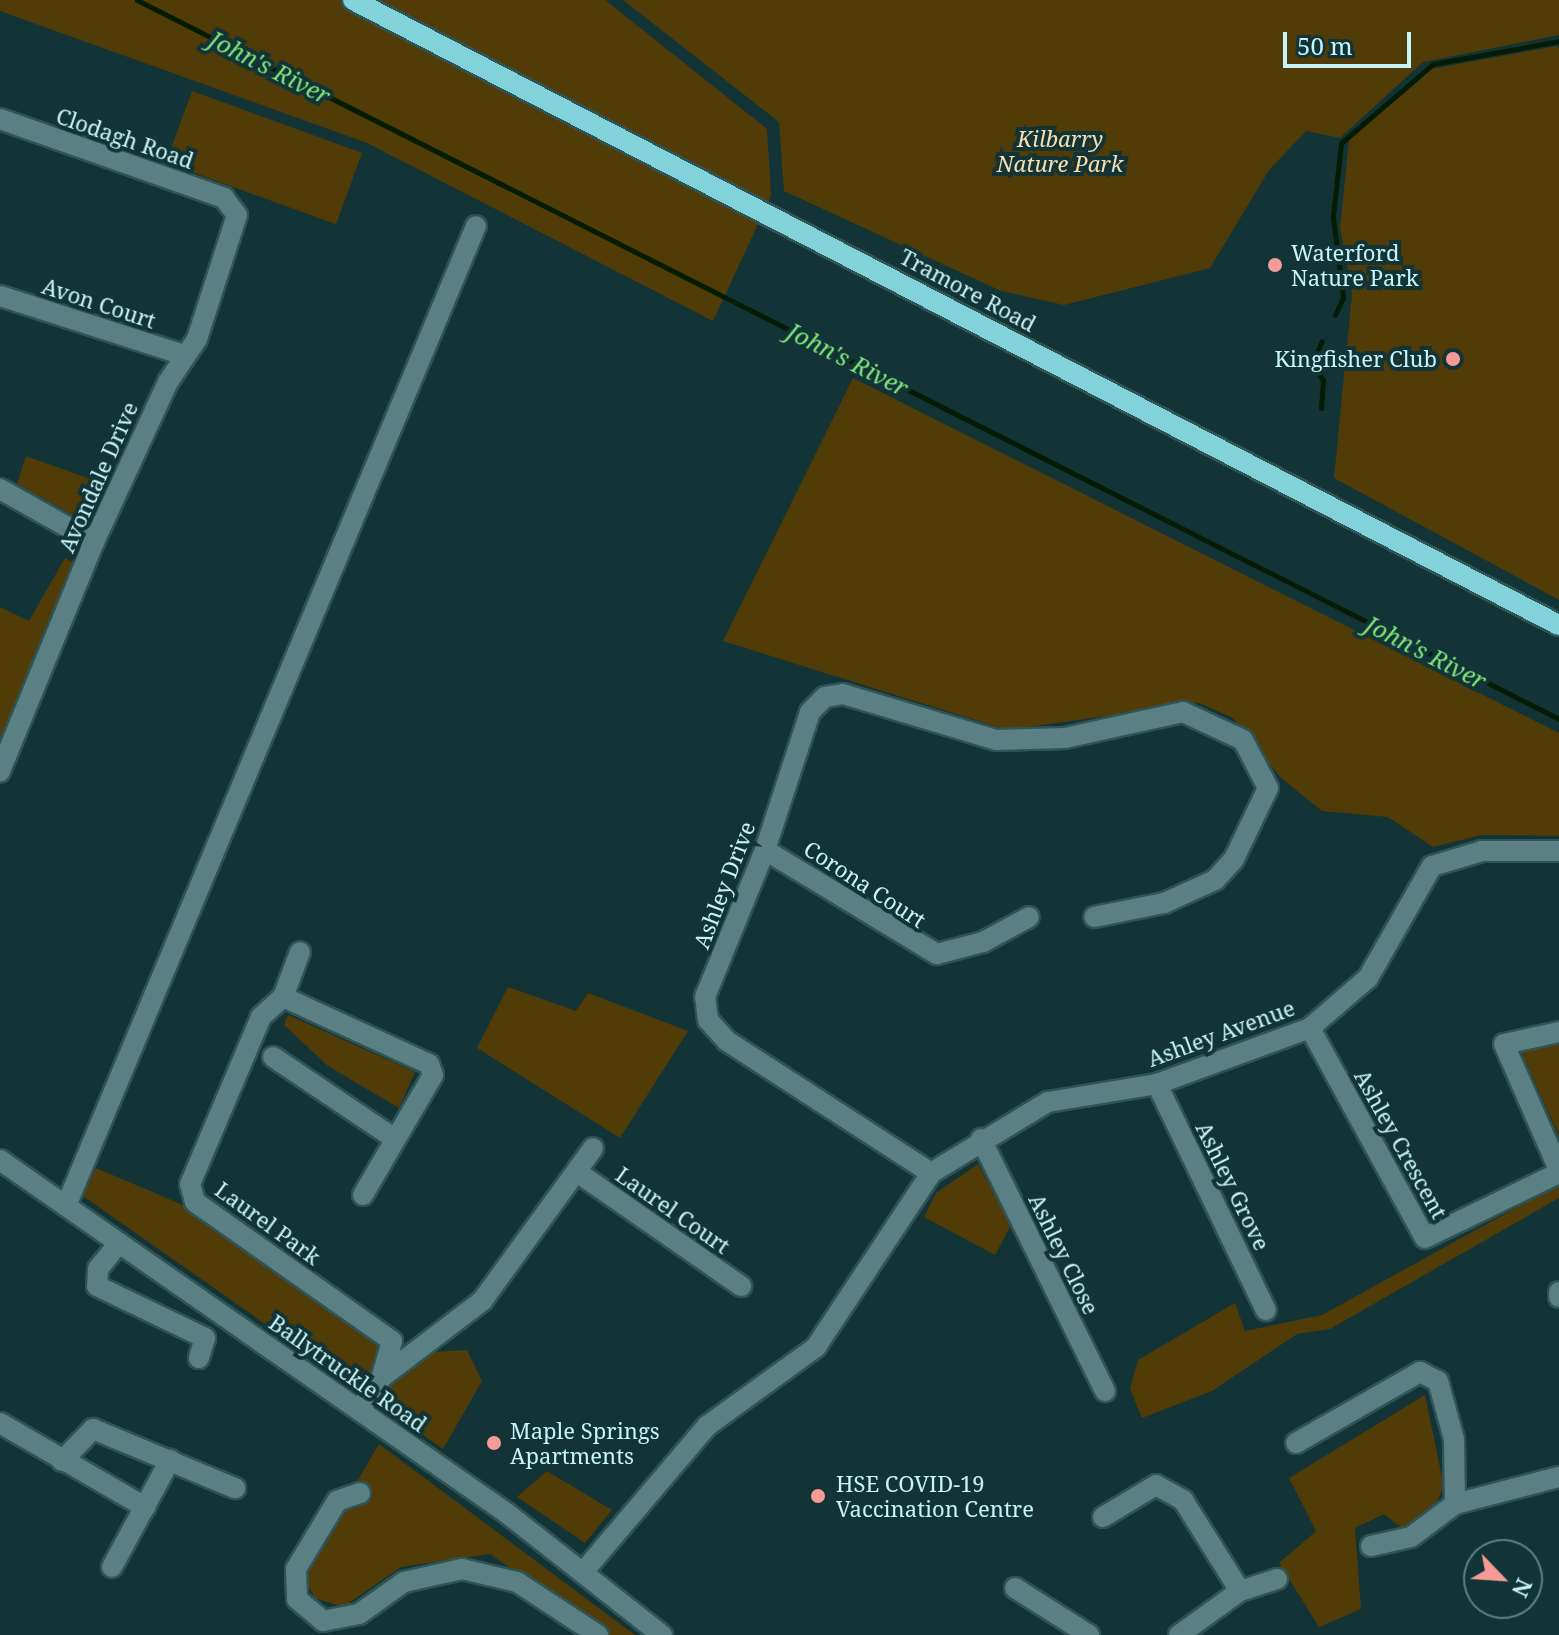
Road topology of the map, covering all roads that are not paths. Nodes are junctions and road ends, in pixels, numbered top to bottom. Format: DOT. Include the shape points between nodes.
graph roads {
  1 [pos="353,0"];
  2 [pos="0,119"];
  3 [pos="233,205"];
  4 [pos="476,226"];
  5 [pos="0,296"];
  6 [pos="184,355"];
  7 [pos="0,489"];
  8 [pos="94,542"];
  9 [pos="1559,625"];
  10 [pos="0,771"];
  11 [pos="765,850"];
  12 [pos="1559,851"];
  13 [pos="1029,917"];
  14 [pos="1094,917"];
  15 [pos="300,952"];
  16 [pos="283,997"];
  17 [pos="1310,1028"];
  18 [pos="1559,1032"];
  19 [pos="273,1057"];
  20 [pos="1157,1084"];
  21 [pos="395,1139"];
  22 [pos="981,1139"];
  23 [pos="593,1148"];
  24 [pos="0,1160"];
  25 [pos="1559,1171"];
  26 [pos="577,1172"];
  27 [pos="931,1173"];
  28 [pos="363,1195"];
  29 [pos="66,1206"];
  30 [pos="119,1243"];
  31 [pos="741,1286"];
  32 [pos="1266,1310"];
  33 [pos="199,1358"];
  34 [pos="382,1377"];
  35 [pos="1105,1391"];
  36 [pos="359,1410"];
  37 [pos="0,1423"];
  38 [pos="1296,1443"];
  39 [pos="170,1460"];
  40 [pos="62,1461"];
  41 [pos="1559,1477"];
  42 [pos="235,1488"];
  43 [pos="360,1493"];
  44 [pos="1455,1504"];
  45 [pos="145,1507"];
  46 [pos="1103,1517"];
  47 [pos="1371,1546"];
  48 [pos="112,1567"];
  49 [pos="584,1571"];
  50 [pos="1277,1579"];
  51 [pos="1015,1588"];
  52 [pos="1240,1591"];
  53 [pos="598,1635"];
  54 [pos="662,1635"];
  55 [pos="1089,1635"];
  56 [pos="1179,1635"];
  1 -- 9 [label="main road, Tramore Road"];
  2 -- 3 [label="street, Clodagh Road"];
  3 -- 6 [label="street, Avondale Drive" via="235,225 197,339"];
  4 -- 29 [label="street"];
  5 -- 6 [label="street, Avon Court"];
  6 -- 8 [label="street, Avondale Drive"];
  7 -- 8 [label="street"];
  8 -- 10 [label="street, Avondale Drive"];
  11 -- 13 [label="street, Corona Court" via="937,954 983,942"];
  11 -- 14 [label="street, Ashley Drive" via="810,712 825,697 843,694 996,740 1065,738 1183,712 1243,740 1268,788 1234,859 1215,880 1164,903"];
  11 -- 27 [label="street, Ashley Drive" via="705,997 708,1020 727,1041"];
  12 -- 17 [label="street, Ashley Avenue" via="1482,851 1432,866 1368,978"];
  15 -- 16 [label="street, Laurel Park"];
  16 -- 21 [label="street" via="429,1064 433,1075"];
  16 -- 34 [label="street, Laurel Park" via="261,1017 190,1184 195,1202 392,1341"];
  17 -- 20 [label="street, Ashley Avenue"];
  17 -- 25 [label="street, Ashley Crescent" via="1425,1238"];
  18 -- 25 [label="street, Ashley Crescent" via="1504,1044"];
  19 -- 21 [label="street"];
  20 -- 22 [label="street, Ashley Avenue" via="1048,1102"];
  20 -- 32 [label="street, Ashley Grove"];
  21 -- 28 [label="street"];
  22 -- 27 [label="street, Ashley Avenue"];
  22 -- 35 [label="street, Ashley Close"];
  23 -- 26 [label="street, Laurel Park"];
  24 -- 29 [label="street, Ballytruckle Road"];
  26 -- 31 [label="street, Laurel Court"];
  26 -- 34 [label="street, Laurel Park" via="482,1301"];
  27 -- 49 [label="street" via="816,1347 707,1426"];
  29 -- 30 [label="street, Ballytruckle Road"];
  30 -- 33 [label="street" via="98,1269 97,1286 205,1338"];
  30 -- 36 [label="street, Ballytruckle Road"];
  34 -- 36 [label="street, Laurel Park"];
  36 -- 49 [label="street, Ballytruckle Road"];
  37 -- 40 [label="street"];
  38 -- 44 [label="street" via="1420,1372 1438,1381 1454,1439"];
  39 -- 40 [label="street" via="93,1429"];
  39 -- 42 [label="street"];
  39 -- 45 [label="street"];
  40 -- 45 [label="street"];
  41 -- 44 [label="street"];
  43 -- 53 [label="street" via="337,1501 296,1569 297,1599 323,1621 359,1614 404,1582 462,1569 517,1582"];
  44 -- 47 [label="street" via="1411,1537"];
  45 -- 48 [label="street"];
  46 -- 52 [label="street" via="1156,1485 1183,1500"];
  49 -- 54 [label="street, Ballytruckle Road"];
  50 -- 52 [label="street"];
  51 -- 55 [label="street"];
  52 -- 56 [label="street"];
}
